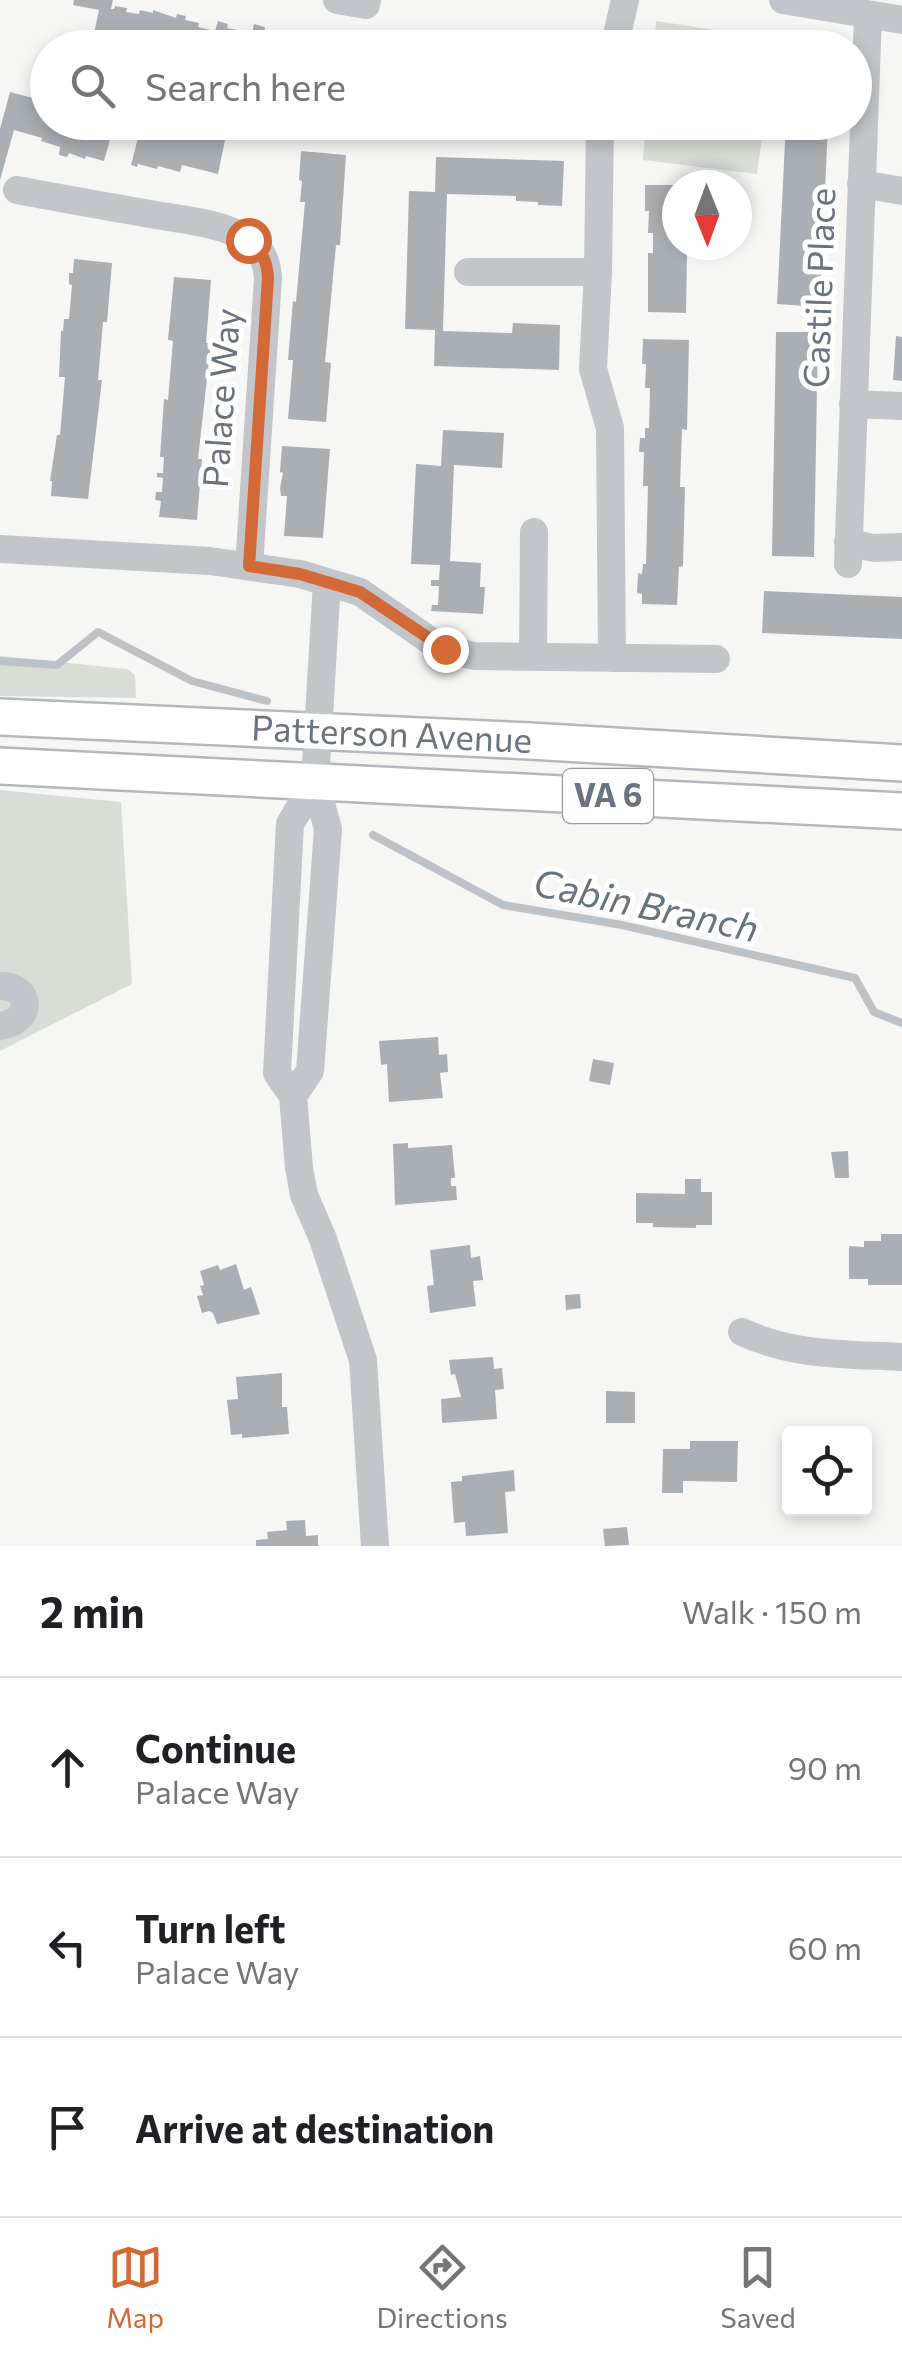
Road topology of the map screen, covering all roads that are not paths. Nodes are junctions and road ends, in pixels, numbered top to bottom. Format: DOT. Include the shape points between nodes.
graph roads {
  1 [pos="337,0"];
  2 [pos="366,0"];
  3 [pos="624,0"];
  4 [pos="783,0"];
  5 [pos="868,14"];
  6 [pos="902,20"];
  7 [pos="618,30"];
  8 [pos="867,30"];
  9 [pos="600,140"];
  10 [pos="864,140"];
  11 [pos="862,184"];
  12 [pos="17,190"];
  13 [pos="902,191"];
  14 [pos="468,272"];
  15 [pos="598,272"];
  16 [pos="853,404"];
  17 [pos="902,406"];
  18 [pos="534,532"];
  19 [pos="902,546"];
  20 [pos="0,549"];
  21 [pos="249,566"];
  22 [pos="327,582"];
  23 [pos="532,657"];
  24 [pos="612,658"];
  25 [pos="716,659"];
  26 [pos="0,717"];
  27 [pos="317,731"];
  28 [pos="902,763"];
  29 [pos="0,766"];
  30 [pos="315,782"];
  31 [pos="902,810"];
  32 [pos="0,986"];
  33 [pos="0,1026"];
  34 [pos="742,1332"];
  35 [pos="902,1357"];
  36 [pos="375,1546"];
  1 -- 2 [label="street"];
  3 -- 7 [label="street"];
  4 -- 5 [label="street"];
  5 -- 6 [label="street"];
  5 -- 8 [label="street, Castile Place"];
  9 -- 15 [label="street"];
  10 -- 11 [label="street, Castile Place"];
  11 -- 13 [label="street"];
  11 -- 16 [label="street, Castile Place"];
  12 -- 21 [label="street, Palace Way" via="202,223 236,233 264,257 268,278"];
  14 -- 15 [label="street"];
  15 -- 24 [label="street" via="593,369 610,428"];
  16 -- 17 [label="street"];
  16 -- 19 [label="street, Castile Place" via="848,553"];
  18 -- 23 [label="street"];
  20 -- 21 [label="street"];
  21 -- 22 [label="street"];
  22 -- 23 [label="street" via="360,592 445,649"];
  22 -- 27 [label="street"];
  23 -- 24 [label="street"];
  24 -- 25 [label="street"];
  26 -- 27 [label="main road, Patterson Avenue / VA 6"];
  27 -- 28 [label="main road, Patterson Avenue / VA 6"];
  27 -- 30 [label="street"];
  29 -- 30 [label="main road, Patterson Avenue / VA 6"];
  30 -- 31 [label="main road, Patterson Avenue / VA 6"];
  30 -- 36 [label="street" via="290,824 276,1073 293,1096 304,1196 363,1360"];
  32 -- 33 [label="street" via="16,990 25,1002 22,1018"];
  34 -- 35 [label="street" via="809,1352"];
}
